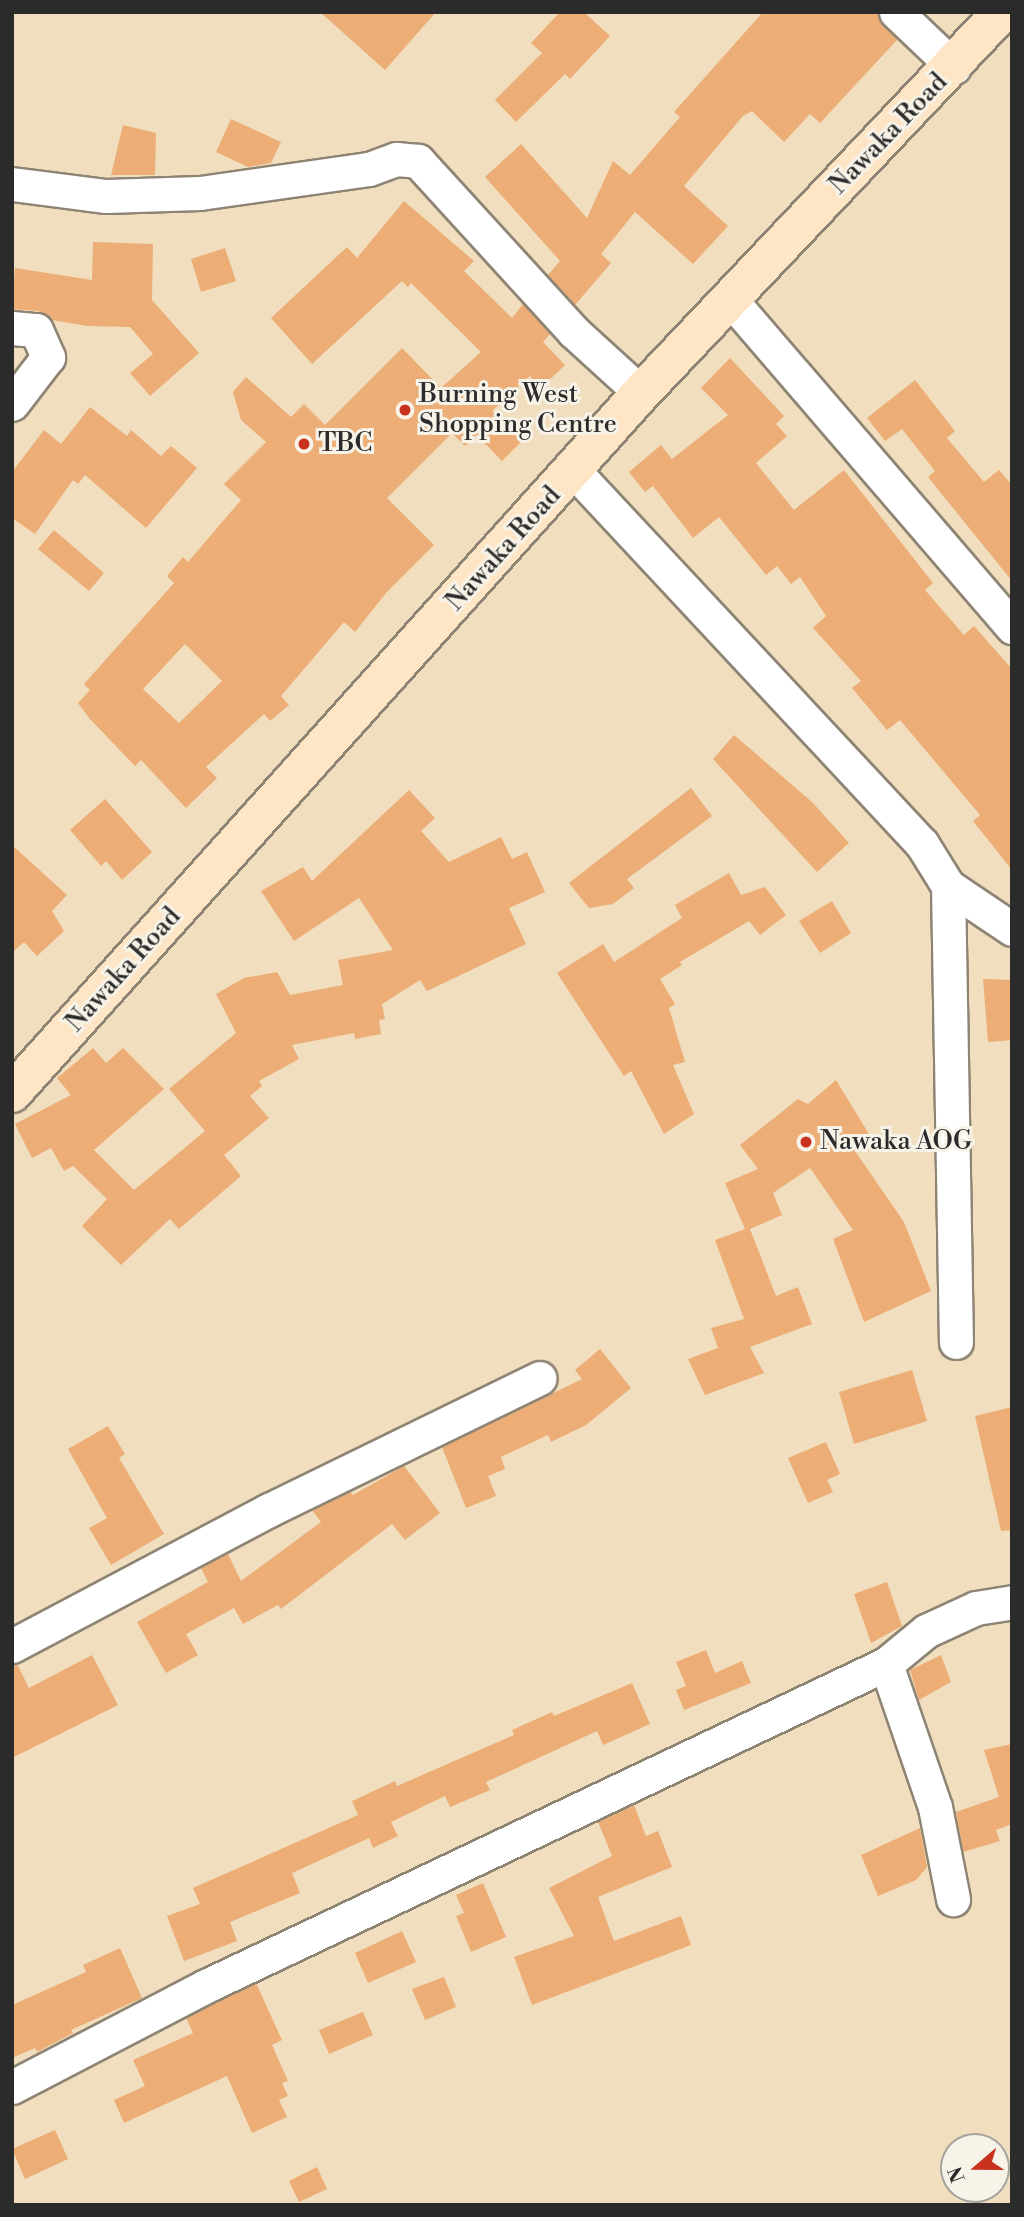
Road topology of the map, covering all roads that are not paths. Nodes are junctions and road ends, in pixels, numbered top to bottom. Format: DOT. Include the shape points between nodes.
graph roads {
  1 [pos="896,12"];
  2 [pos="1002,12"];
  3 [pos="954,67"];
  4 [pos="12,184"];
  5 [pos="730,299"];
  6 [pos="12,328"];
  7 [pos="641,393"];
  8 [pos="12,404"];
  9 [pos="574,471"];
  10 [pos="1012,627"];
  11 [pos="948,886"];
  12 [pos="1012,929"];
  13 [pos="12,1093"];
  14 [pos="956,1342"];
  15 [pos="540,1378"];
  16 [pos="1012,1602"];
  17 [pos="12,1646"];
  18 [pos="886,1664"];
  19 [pos="953,1899"];
  20 [pos="12,2087"];
  1 -- 3 [label="street"];
  2 -- 3 [label="street, Nawaka Road"];
  3 -- 5 [label="street, Nawaka Road"];
  4 -- 7 [label="street" via="106,195 200,192 369,169 396,159 418,161 574,332"];
  5 -- 7 [label="street, Nawaka Road"];
  5 -- 10 [label="street"];
  6 -- 8 [label="street" via="36,330 48,357"];
  7 -- 9 [label="street, Nawaka Road"];
  9 -- 11 [label="street" via="922,845"];
  9 -- 13 [label="street, Nawaka Road"];
  11 -- 12 [label="street"];
  11 -- 14 [label="street"];
  15 -- 17 [label="street" via="269,1510"];
  16 -- 18 [label="street" via="976,1608 926,1632"];
  18 -- 19 [label="street" via="935,1807"];
  18 -- 20 [label="street" via="206,1986"];
}
